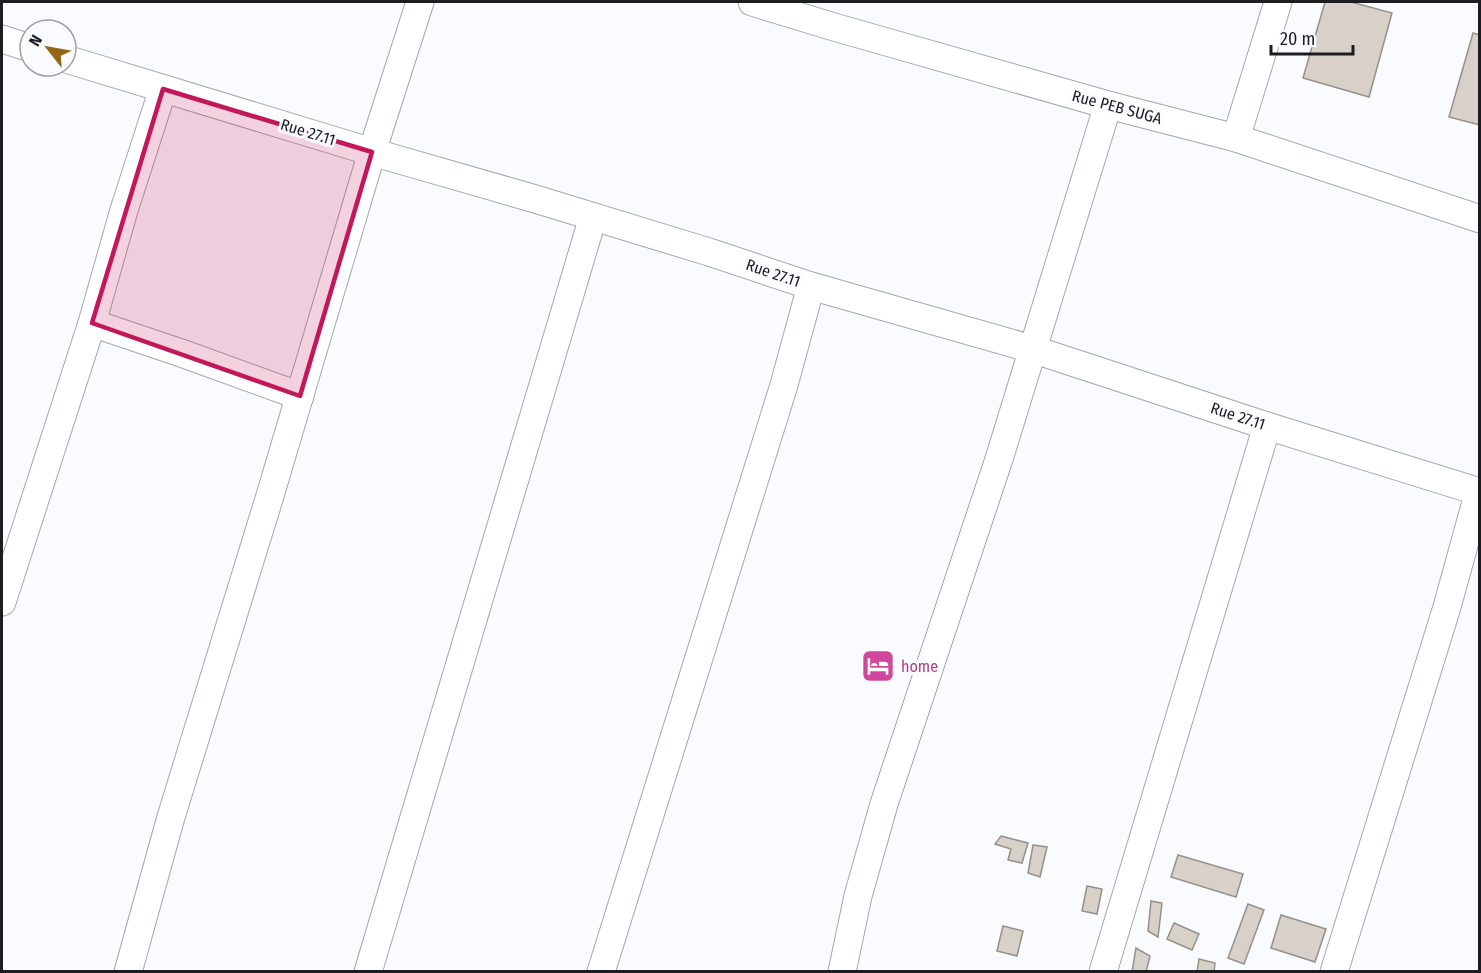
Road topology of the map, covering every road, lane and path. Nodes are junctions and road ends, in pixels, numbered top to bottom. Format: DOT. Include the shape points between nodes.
graph roads {
  1 [pos="420,2"];
  2 [pos="752,2"];
  3 [pos="1278,2"];
  4 [pos="2,39"];
  5 [pos="18,44"];
  6 [pos="78,63"];
  7 [pos="163,89"];
  8 [pos="1108,105"];
  9 [pos="1236,138"];
  10 [pos="372,152"];
  11 [pos="593,217"];
  12 [pos="1479,219"];
  13 [pos="811,286"];
  14 [pos="92,323"];
  15 [pos="1032,349"];
  16 [pos="300,396"];
  17 [pos="1267,426"];
  18 [pos="1479,491"];
  19 [pos="2,602"];
  20 [pos="128,972"];
  21 [pos="368,972"];
  22 [pos="601,972"];
  23 [pos="842,972"];
  24 [pos="1103,972"];
  25 [pos="1334,972"];
  1 -- 10 [label="street"];
  2 -- 8 [label="street, Rue PEB SUGA"];
  3 -- 9 [label="street"];
  4 -- 5 [label="street"];
  6 -- 7 [label="street, Rue 27.11"];
  7 -- 10 [label="street, Rue 27.11"];
  7 -- 14 [label="street"];
  8 -- 9 [label="street, Rue PEB SUGA"];
  8 -- 15 [label="street"];
  9 -- 12 [label="street, Rue PEB SUGA"];
  10 -- 11 [label="street, Rue 27.11"];
  10 -- 16 [label="street"];
  11 -- 13 [label="street, Rue 27.11"];
  11 -- 21 [label="street"];
  13 -- 15 [label="street, Rue 27.11"];
  13 -- 22 [label="street" via="781,396"];
  14 -- 16 [label="street"];
  14 -- 19 [label="street"];
  15 -- 17 [label="street, Rue 27.11"];
  15 -- 23 [label="street" via="884,804"];
  16 -- 20 [label="street" via="171,817"];
  17 -- 18 [label="street, Rue 27.11"];
  17 -- 24 [label="street"];
  18 -- 25 [label="street"];
}
